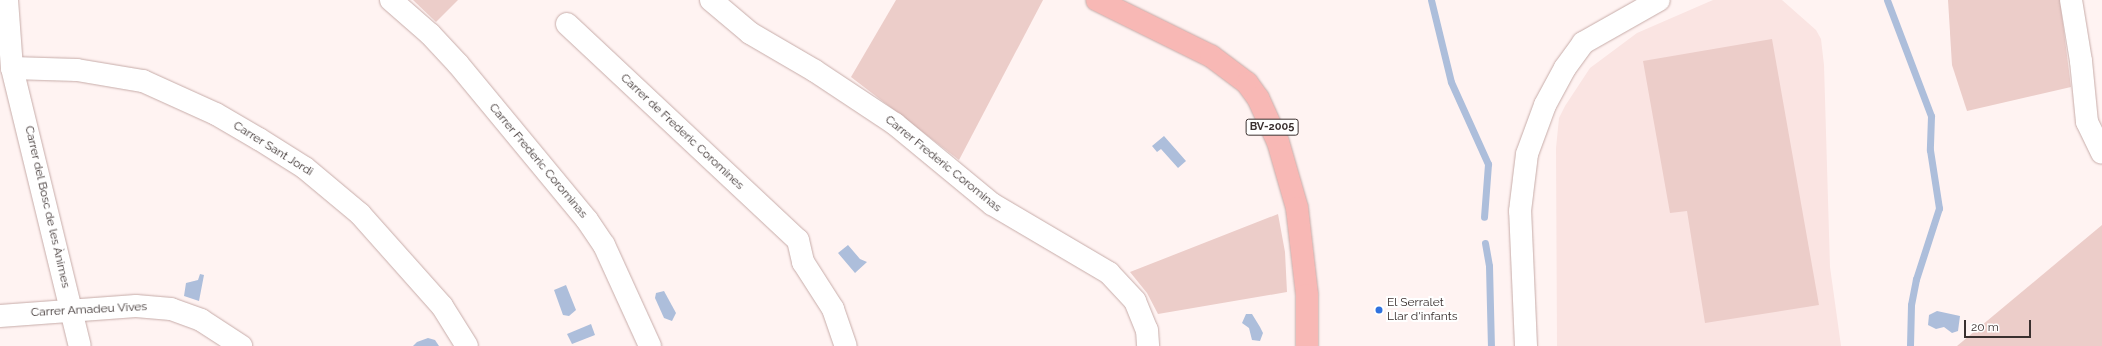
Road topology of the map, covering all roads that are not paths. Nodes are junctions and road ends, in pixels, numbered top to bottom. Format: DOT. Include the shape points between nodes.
graph roads {
  1 [pos="7,0"];
  2 [pos="391,0"];
  3 [pos="711,0"];
  4 [pos="1097,0"];
  5 [pos="1659,0"];
  6 [pos="2071,0"];
  7 [pos="567,24"];
  8 [pos="12,68"];
  9 [pos="2102,153"];
  10 [pos="71,309"];
  11 [pos="0,316"];
  12 [pos="80,346"];
  13 [pos="241,346"];
  14 [pos="467,346"];
  15 [pos="650,346"];
  16 [pos="846,346"];
  17 [pos="1148,346"];
  18 [pos="1307,346"];
  19 [pos="1526,346"];
  1 -- 8 [label="street, Carrer del Bosc de les Ànimes"];
  2 -- 15 [label="street, Carrer Frederic Corominas" via="430,34 458,64 587,220 604,245"];
  3 -- 17 [label="street, Carrer Frederic Corominas" via="750,33 815,71 895,124 992,204 1109,273 1135,301 1147,330"];
  4 -- 18 [label="main road, BV-2005" via="1211,56 1247,83 1258,98 1278,142 1297,208 1307,295"];
  5 -- 19 [label="street" via="1583,43 1544,105 1527,154 1520,211"];
  6 -- 9 [label="street" via="2081,61 2086,122"];
  7 -- 16 [label="street, Carrer de Frederic Coromines" via="798,240 803,262 833,309"];
  8 -- 10 [label="street, Carrer del Bosc de les Ànimes"];
  8 -- 14 [label="street, Carrer Sant Jordi" via="77,70 143,82 216,114 259,138 316,176 360,214 442,306"];
  10 -- 11 [label="street, Carrer Amadeu Vives"];
  10 -- 12 [label="street, Carrer del Bosc de les Ànimes"];
  10 -- 13 [label="street, Carrer Amadeu Vives" via="136,306 171,309 201,320"];
}
